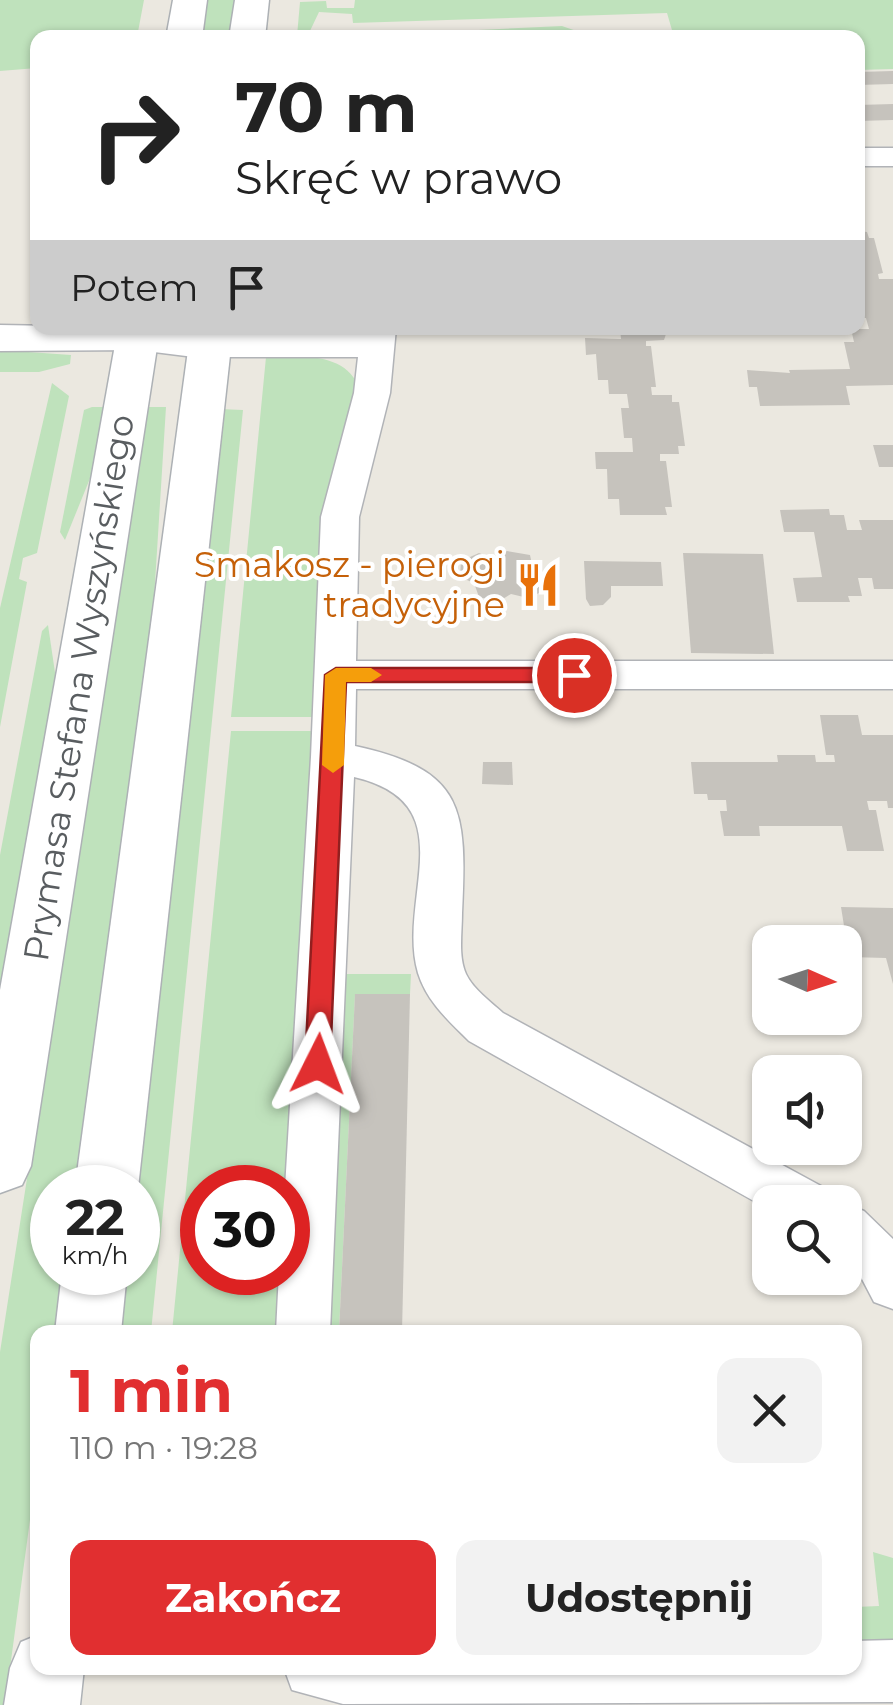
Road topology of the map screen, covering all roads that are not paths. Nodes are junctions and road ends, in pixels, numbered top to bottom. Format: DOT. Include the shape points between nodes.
graph roads {
  1 [pos="190,0"];
  2 [pos="252,0"];
  3 [pos="185,30"];
  4 [pos="249,30"];
  5 [pos="893,156"];
  6 [pos="865,157"];
  7 [pos="69,335"];
  8 [pos="138,335"];
  9 [pos="182,335"];
  10 [pos="211,337"];
  11 [pos="378,337"];
  12 [pos="0,338"];
  13 [pos="336,675"];
  14 [pos="893,675"];
  15 [pos="334,757"];
  16 [pos="109,1165"];
  17 [pos="0,1166"];
  18 [pos="772,1185"];
  19 [pos="862,1244"];
  20 [pos="893,1285"];
  21 [pos="92,1295"];
  22 [pos="89,1325"];
  23 [pos="304,1325"];
  24 [pos="862,1671"];
  25 [pos="893,1671"];
  26 [pos="46,1675"];
  27 [pos="42,1705"];
  1 -- 3 [label="main road"];
  2 -- 4 [label="main road"];
  5 -- 6 [label="street"];
  7 -- 12 [label="main road"];
  8 -- 17 [label="main road, Prymasa Stefana Wyszyńskiego"];
  9 -- 10 [label="main road"];
  10 -- 11 [label="street"];
  10 -- 16 [label="main road"];
  11 -- 13 [label="street" via="370,407 340,518"];
  13 -- 14 [label="street"];
  13 -- 15 [label="street"];
  15 -- 18 [label="street" via="407,778 433,800 440,824 438,958 443,978 469,1013"];
  15 -- 23 [label="street"];
  19 -- 20 [label="street"];
  21 -- 22 [label="main road"];
  24 -- 25 [label="street"];
  26 -- 27 [label="main road"];
}
